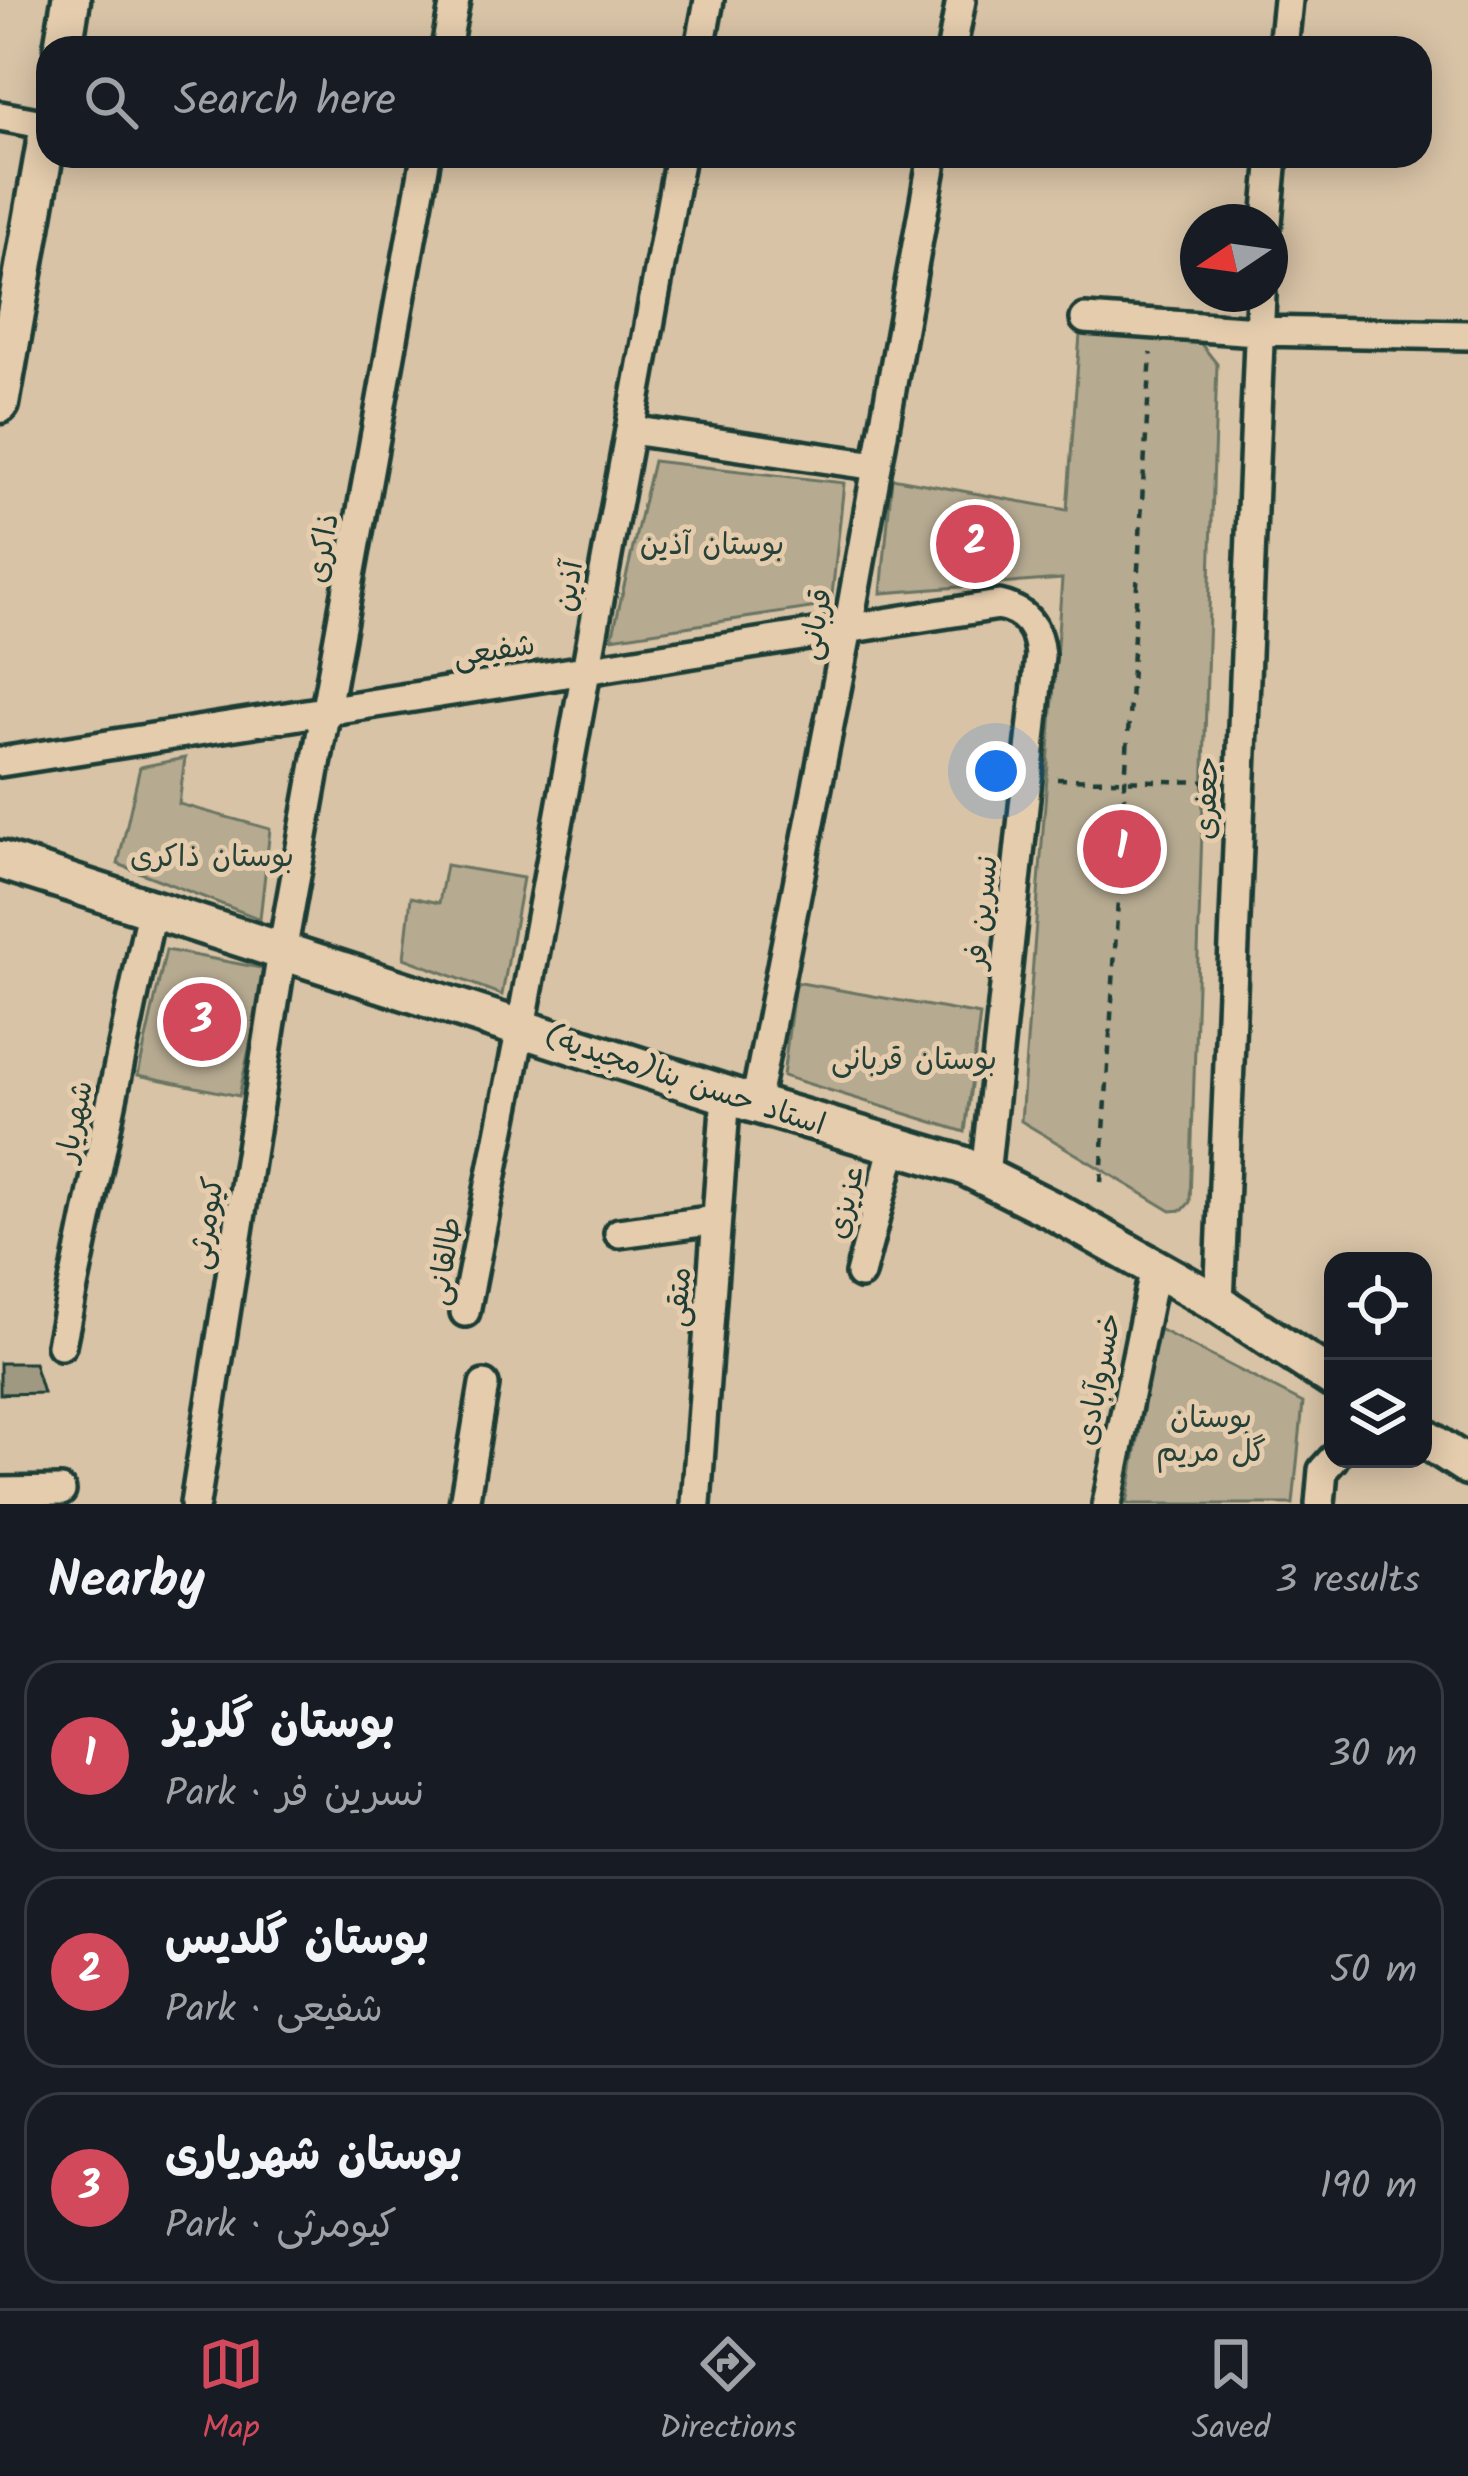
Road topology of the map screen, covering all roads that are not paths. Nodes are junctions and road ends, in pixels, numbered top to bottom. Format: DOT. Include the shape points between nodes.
graph roads {
  1 [pos="71,0"];
  2 [pos="454,0"];
  3 [pos="709,0"];
  4 [pos="961,0"];
  5 [pos="1288,0"];
  6 [pos="64,36"];
  7 [pos="448,36"];
  8 [pos="702,36"];
  9 [pos="954,36"];
  10 [pos="1284,36"];
  11 [pos="0,116"];
  12 [pos="36,125"];
  13 [pos="41,168"];
  14 [pos="424,168"];
  15 [pos="678,168"];
  16 [pos="931,168"];
  17 [pos="1272,168"];
  18 [pos="1269,204"];
  19 [pos="1259,312"];
  20 [pos="1085,319"];
  21 [pos="1257,331"];
  22 [pos="1468,335"];
  23 [pos="0,404"];
  24 [pos="631,430"];
  25 [pos="877,466"];
  26 [pos="998,605"];
  27 [pos="848,628"];
  28 [pos="587,669"];
  29 [pos="326,711"];
  30 [pos="0,762"];
  31 [pos="0,860"];
  32 [pos="151,911"];
  33 [pos="282,952"];
  34 [pos="521,1027"];
  35 [pos="740,1099"];
  36 [pos="894,1145"];
  37 [pos="985,1175"];
  38 [pos="716,1220"];
  39 [pos="619,1233"];
  40 [pos="1155,1267"];
  41 [pos="860,1274"];
  42 [pos="1220,1304"];
  43 [pos="465,1312"];
  44 [pos="61,1346"];
  45 [pos="1324,1373"];
  46 [pos="484,1385"];
  47 [pos="1432,1443"];
  48 [pos="1468,1466"];
  49 [pos="1325,1468"];
  50 [pos="61,1490"];
  51 [pos="0,1492"];
  52 [pos="195,1504"];
  53 [pos="464,1504"];
  54 [pos="696,1504"];
  55 [pos="1107,1504"];
  56 [pos="1320,1504"];
  1 -- 6 [label="main road"];
  2 -- 7 [label="street"];
  3 -- 8 [label="street"];
  4 -- 9 [label="street"];
  5 -- 10 [label="street"];
  11 -- 12 [label="street"];
  13 -- 23 [label="main road"];
  14 -- 29 [label="street, ذاکری"];
  15 -- 24 [label="street, آذین"];
  16 -- 25 [label="street, قربانی"];
  17 -- 18 [label="street"];
  19 -- 21 [label="street, جعفری"];
  20 -- 21 [label="street"];
  21 -- 22 [label="street"];
  21 -- 42 [label="street, جعفری"];
  24 -- 25 [label="street"];
  24 -- 28 [label="street, آذین"];
  25 -- 27 [label="street, قربانی"];
  26 -- 27 [label="street, شفیعی"];
  26 -- 37 [label="street, نسرین فر" via="1029,620 1039,645"];
  27 -- 28 [label="street, شفیعی"];
  27 -- 35 [label="street, قربانی"];
  28 -- 29 [label="street, شفیعی"];
  28 -- 34 [label="street, آذین"];
  29 -- 30 [label="street, شفیعی"];
  29 -- 33 [label="street, ذاکری"];
  31 -- 32 [label="main road, استاد حسن بنا(مجیدیه)"];
  32 -- 33 [label="main road, استاد حسن بنا(مجیدیه)"];
  32 -- 44 [label="street, شهریار"];
  33 -- 34 [label="main road, استاد حسن بنا(مجیدیه)"];
  33 -- 52 [label="street, کیومرثی"];
  34 -- 35 [label="main road, استاد حسن بنا(مجیدیه)"];
  34 -- 43 [label="street, طالقانی"];
  35 -- 36 [label="main road, استاد حسن بنا(مجیدیه)"];
  35 -- 38 [label="street, متقی"];
  36 -- 37 [label="main road, استاد حسن بنا(مجیدیه)"];
  36 -- 41 [label="street, عزیزی"];
  37 -- 40 [label="main road, استاد حسن بنا(مجیدیه)"];
  38 -- 39 [label="street"];
  38 -- 54 [label="street, متقی"];
  40 -- 42 [label="main road, استاد حسن بنا(مجیدیه)"];
  40 -- 55 [label="street, خسروآبادی"];
  42 -- 45 [label="main road, استاد حسن بنا(مجیدیه)"];
  46 -- 53 [label="street"];
  47 -- 48 [label="main road"];
  49 -- 56 [label="street"];
  50 -- 51 [label="street"];
}
